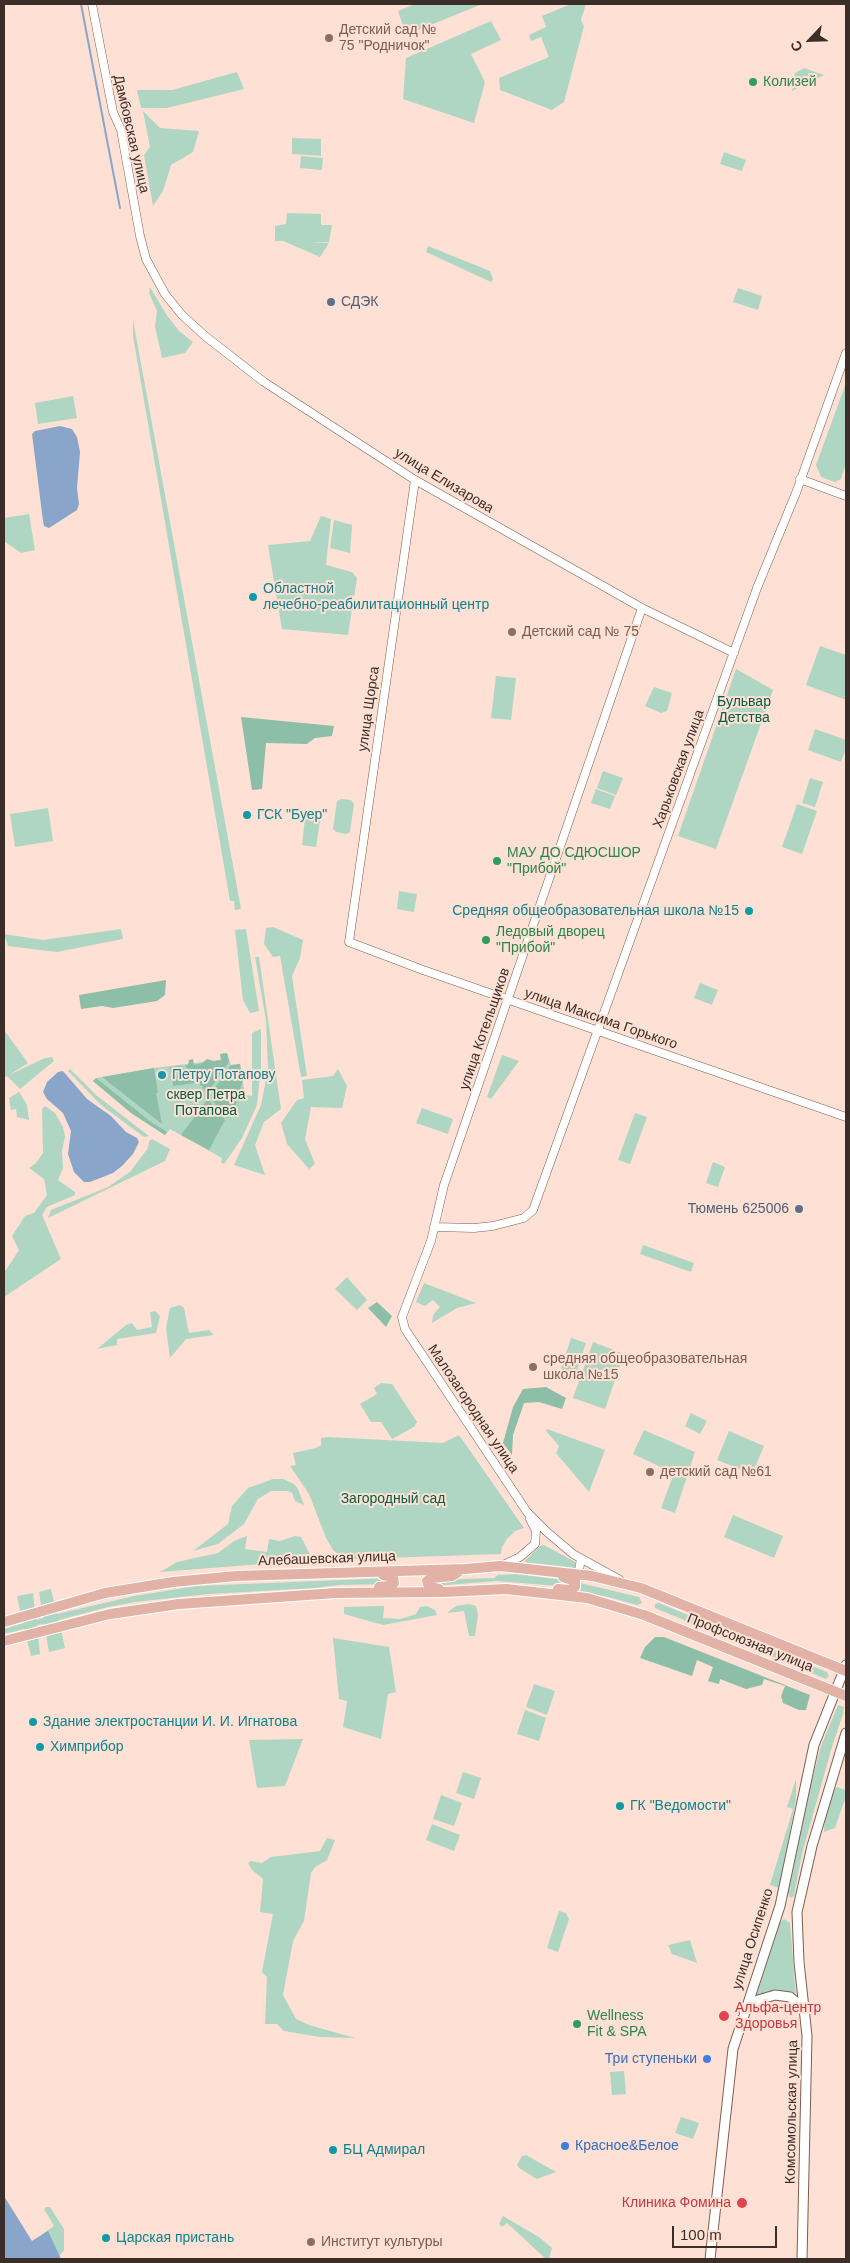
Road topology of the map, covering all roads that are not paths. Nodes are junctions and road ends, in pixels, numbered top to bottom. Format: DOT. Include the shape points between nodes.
graph roads {
  1 [pos="92,4"];
  2 [pos="165,294"];
  3 [pos="846,354"];
  4 [pos="800,479"];
  5 [pos="415,480"];
  6 [pos="846,496"];
  7 [pos="642,608"];
  8 [pos="734,653"];
  9 [pos="349,942"];
  10 [pos="508,1000"];
  11 [pos="598,1030"];
  12 [pos="846,1117"];
  13 [pos="434,1227"];
  14 [pos="402,1317"];
  15 [pos="528,1512"];
  16 [pos="581,1559"];
  17 [pos="500,1566"];
  18 [pos="465,1569"];
  19 [pos="368,1572"];
  20 [pos="577,1579"];
  21 [pos="626,1583"];
  22 [pos="530,1591"];
  23 [pos="444,1592"];
  24 [pos="653,1592"];
  25 [pos="350,1594"];
  26 [pos="5,1622"];
  27 [pos="7,1640"];
  28 [pos="845,1669"];
  29 [pos="834,1691"];
  30 [pos="846,1696"];
  31 [pos="846,1734"];
  32 [pos="805,2009"];
  33 [pos="744,2011"];
  34 [pos="710,2259"];
  35 [pos="802,2259"];
  1 -- 2 [label="street, Дамбовская улица" via="113,112 121,130 140,236 146,259"];
  2 -- 5 [label="street, улица Елизарова" via="204,336 236,362"];
  3 -- 4 [label="street, Харьковская улица"];
  4 -- 6 [label="street"];
  4 -- 8 [label="street, Харьковская улица"];
  5 -- 7 [label="street, улица Елизарова"];
  5 -- 9 [label="street, улица Щорса"];
  7 -- 8 [label="street, улица Елизарова"];
  7 -- 10 [label="street, улица Котельщиков"];
  8 -- 11 [label="street, Харьковская улица"];
  9 -- 10 [label="street, улица Максима Горького"];
  10 -- 11 [label="street, улица Максима Горького"];
  10 -- 13 [label="street, улица Котельщиков" via="444,1185"];
  11 -- 12 [label="street, улица Максима Горького"];
  11 -- 13 [label="street, Харьковская улица" via="533,1210 524,1218 499,1225"];
  13 -- 14 [label="street, улица Котельщиков"];
  14 -- 15 [label="street, Малозагородная улица" via="405,1328"];
  15 -- 16 [label="street, Малозагородная улица" via="553,1538"];
  15 -- 17 [label="street, Малозагородная улица" via="536,1531 535,1544 520,1557"];
  16 -- 20 [label="street"];
  16 -- 21 [label="street, Малозагородная улица"];
  17 -- 18 [label="main road, Алебашевская улица"];
  17 -- 20 [label="main road, Алебашевская улица" via="550,1570"];
  18 -- 19 [label="main road, Алебашевская улица"];
  18 -- 23 [label="main road" via="452,1576 427,1581 429,1587"];
  19 -- 25 [label="main road" via="390,1575 394,1583 366,1587"];
  19 -- 26 [label="main road, Алебашевская улица" via="198,1579 138,1587"];
  20 -- 21 [label="main road, Алебашевская улица"];
  20 -- 22 [label="main road" via="570,1590 540,1588"];
  21 -- 24 [label="main road, Алебашевская улица"];
  22 -- 23 [label="main road"];
  22 -- 29 [label="main road, Профсоюзная улица" via="587,1598 644,1615"];
  23 -- 25 [label="main road"];
  24 -- 28 [label="main road, Профсоюзная улица"];
  25 -- 27 [label="main road" via="179,1604 110,1614"];
  28 -- 29 [label="main road, улица Осипенко"];
  29 -- 30 [label="main road, Профсоюзная улица"];
  29 -- 33 [label="main road, улица Осипенко" via="814,1745 780,1906"];
  31 -- 32 [label="main road, Комсомольская улица" via="812,1846 798,1912 797,1937"];
  32 -- 33 [label="main road" via="790,1997 775,1995 758,2000"];
  32 -- 35 [label="main road, Комсомольская улица"];
  33 -- 34 [label="main road, улица Осипенко" via="733,2049"];
}
